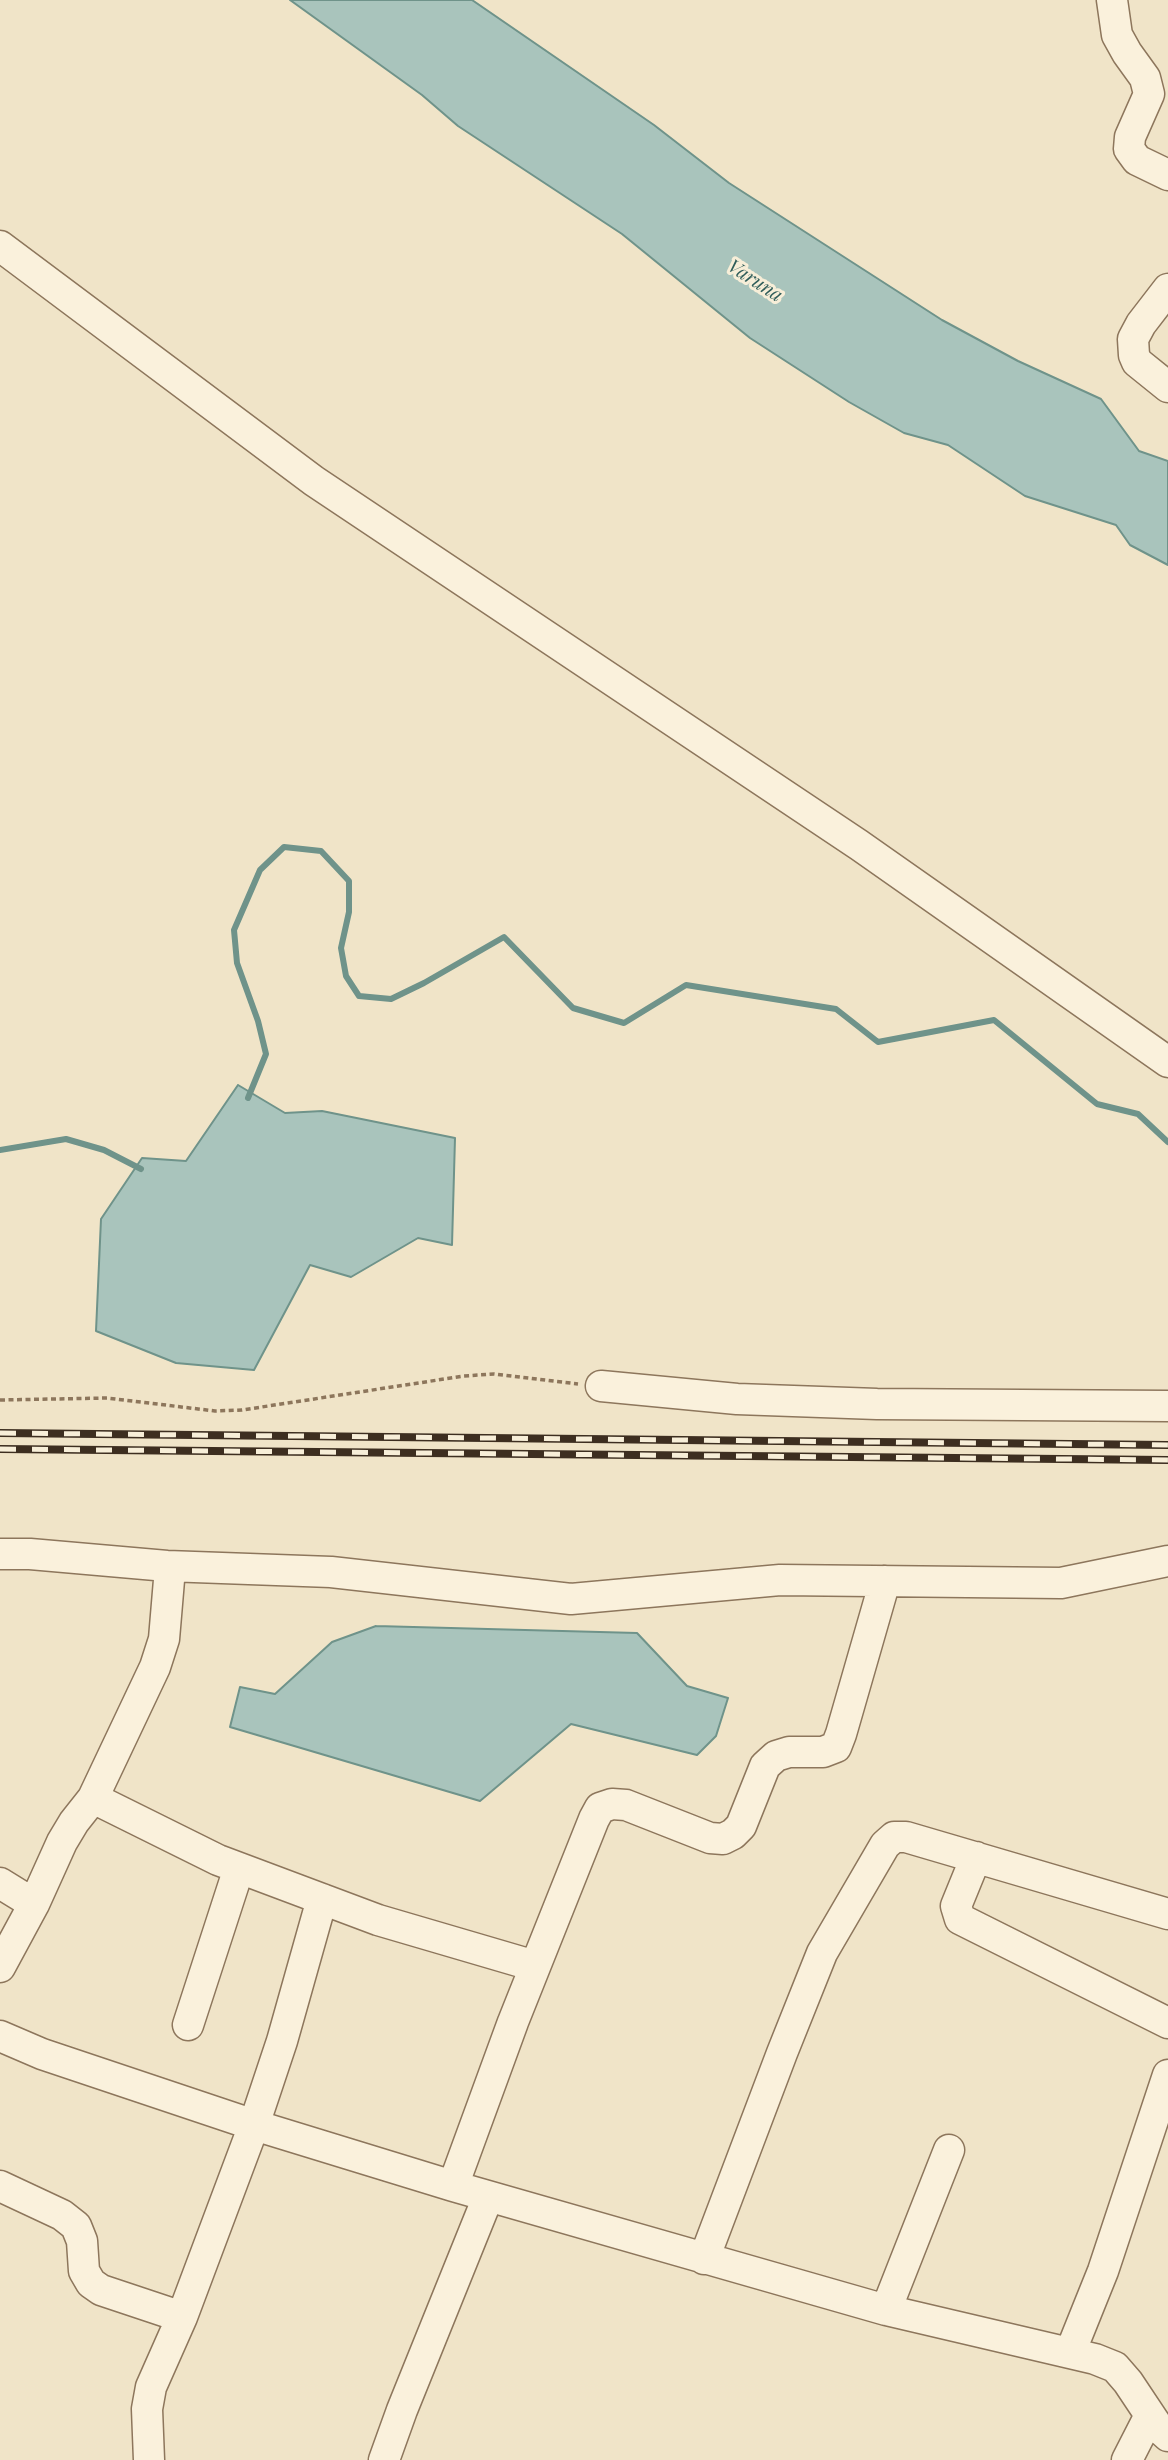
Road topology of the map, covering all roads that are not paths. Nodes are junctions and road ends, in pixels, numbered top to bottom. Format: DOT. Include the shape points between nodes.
graph roads {
  1 [pos="1112,0"];
  2 [pos="1168,175"];
  3 [pos="0,246"];
  4 [pos="1168,289"];
  5 [pos="1168,387"];
  6 [pos="1168,1062"];
  7 [pos="601,1386"];
  8 [pos="1168,1406"];
  9 [pos="0,1554"];
  10 [pos="1168,1561"];
  11 [pos="167,1566"];
  12 [pos="885,1581"];
  13 [pos="93,1798"];
  14 [pos="976,1857"];
  15 [pos="239,1868"];
  16 [pos="0,1883"];
  17 [pos="322,1899"];
  18 [pos="34,1904"];
  19 [pos="1168,1914"];
  20 [pos="535,1966"];
  21 [pos="0,1967"];
  22 [pos="1168,2023"];
  23 [pos="188,2025"];
  24 [pos="0,2036"];
  25 [pos="1168,2075"];
  26 [pos="254,2125"];
  27 [pos="949,2150"];
  28 [pos="0,2186"];
  29 [pos="453,2186"];
  30 [pos="488,2197"];
  31 [pos="704,2259"];
  32 [pos="886,2310"];
  33 [pos="182,2317"];
  34 [pos="1070,2353"];
  35 [pos="1159,2425"];
  36 [pos="149,2460"];
  37 [pos="384,2460"];
  38 [pos="1127,2460"];
  1 -- 2 [label="street" via="1117,35 1145,78 1149,94 1129,149 1137,160"];
  3 -- 6 [label="street" via="314,481 859,845"];
  4 -- 5 [label="street" via="1133,339 1137,362"];
  7 -- 8 [label="street" via="826,1403"];
  9 -- 11 [label="street"];
  10 -- 12 [label="street" via="1060,1583"];
  11 -- 12 [label="street" via="353,1574 570,1599 780,1580"];
  11 -- 13 [label="street" via="164,1639"];
  12 -- 20 [label="street" via="836,1747 776,1756 765,1766 741,1826 723,1839 625,1805 600,1808"];
  13 -- 15 [label="street"];
  13 -- 18 [label="street" via="62,1842"];
  14 -- 19 [label="street"];
  14 -- 22 [label="street" via="956,1906 960,1919"];
  14 -- 31 [label="street" via="906,1837 894,1837 885,1845 822,1953"];
  15 -- 17 [label="street"];
  15 -- 23 [label="street"];
  16 -- 18 [label="street"];
  17 -- 20 [label="street"];
  17 -- 26 [label="street"];
  18 -- 21 [label="street"];
  20 -- 29 [label="street"];
  24 -- 26 [label="street"];
  25 -- 34 [label="street" via="1103,2271"];
  26 -- 29 [label="street"];
  26 -- 33 [label="street"];
  27 -- 32 [label="street"];
  28 -- 33 [label="street" via="76,2226 91,2283"];
  29 -- 30 [label="street"];
  30 -- 31 [label="street"];
  30 -- 37 [label="street"];
  31 -- 32 [label="street"];
  32 -- 34 [label="street"];
  33 -- 36 [label="street" via="151,2387"];
  34 -- 35 [label="street" via="1115,2367"];
  35 -- 38 [label="street"];
}
